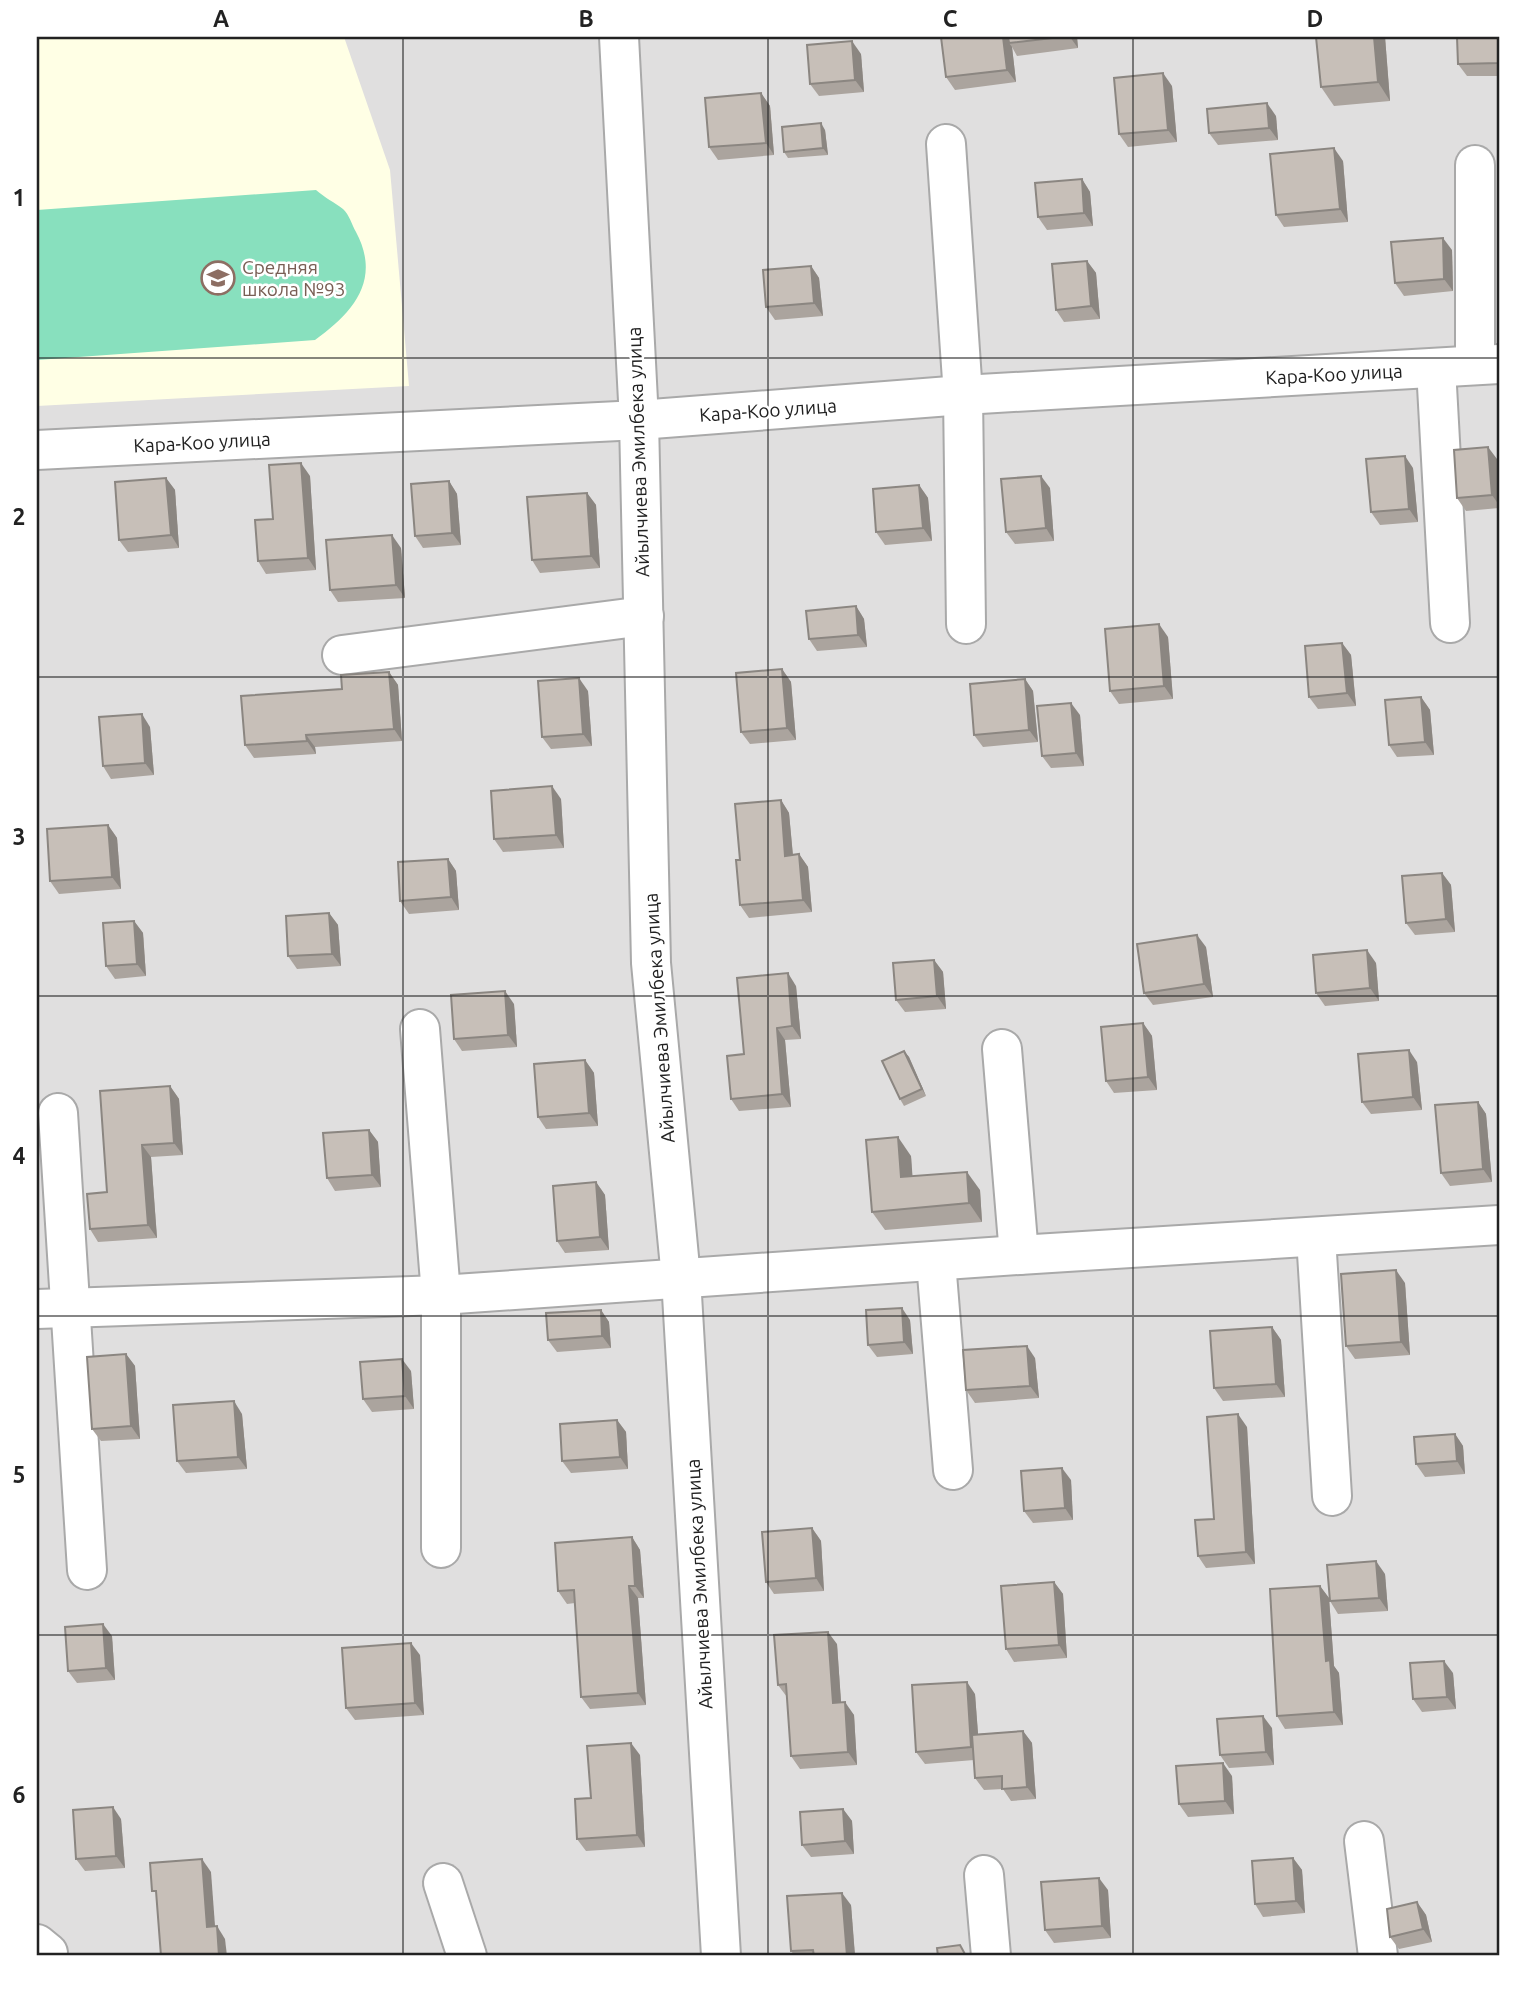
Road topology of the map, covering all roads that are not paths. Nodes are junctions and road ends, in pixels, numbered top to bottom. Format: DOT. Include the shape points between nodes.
graph roads {
  1 [pos="619,37"];
  2 [pos="946,144"];
  3 [pos="1475,165"];
  4 [pos="1487,365"];
  5 [pos="1436,368"];
  6 [pos="963,395"];
  7 [pos="639,420"];
  8 [pos="37,450"];
  9 [pos="643,616"];
  10 [pos="1450,623"];
  11 [pos="966,624"];
  12 [pos="342,655"];
  13 [pos="420,1028"];
  14 [pos="1002,1048"];
  15 [pos="58,1113"];
  16 [pos="1499,1225"];
  17 [pos="1317,1237"];
  18 [pos="1019,1255"];
  19 [pos="936,1262"];
  20 [pos="681,1278"];
  21 [pos="441,1295"];
  22 [pos="53,1307"];
  23 [pos="953,1470"];
  24 [pos="1332,1496"];
  25 [pos="442,1548"];
  26 [pos="86,1570"];
  27 [pos="1364,1841"];
  28 [pos="984,1875"];
  29 [pos="443,1882"];
  30 [pos="467,1956"];
  31 [pos="721,1956"];
  32 [pos="991,1956"];
  33 [pos="1378,1956"];
  1 -- 7 [label="street, Айылчиева Эмилбека улица"];
  2 -- 6 [label="street"];
  3 -- 4 [label="street"];
  4 -- 5 [label="street, Кара-Коо улица"];
  5 -- 6 [label="street, Кара-Коо улица"];
  5 -- 10 [label="street"];
  6 -- 7 [label="street, Кара-Коо улица"];
  6 -- 11 [label="street"];
  7 -- 8 [label="street, Кара-Коо улица"];
  7 -- 9 [label="street, Айылчиева Эмилбека улица"];
  9 -- 12 [label="street"];
  9 -- 20 [label="street, Айылчиева Эмилбека улица" via="651,964"];
  13 -- 21 [label="street"];
  14 -- 18 [label="street"];
  15 -- 22 [label="street"];
  16 -- 17 [label="street"];
  17 -- 18 [label="street"];
  17 -- 24 [label="street"];
  18 -- 19 [label="street"];
  19 -- 20 [label="street"];
  19 -- 23 [label="street"];
  20 -- 21 [label="street"];
  20 -- 31 [label="street, Айылчиева Эмилбека улица"];
  21 -- 22 [label="street"];
  21 -- 25 [label="street"];
  22 -- 26 [label="street"];
  27 -- 33 [label="street"];
  28 -- 32 [label="street"];
  29 -- 30 [label="street"];
}
